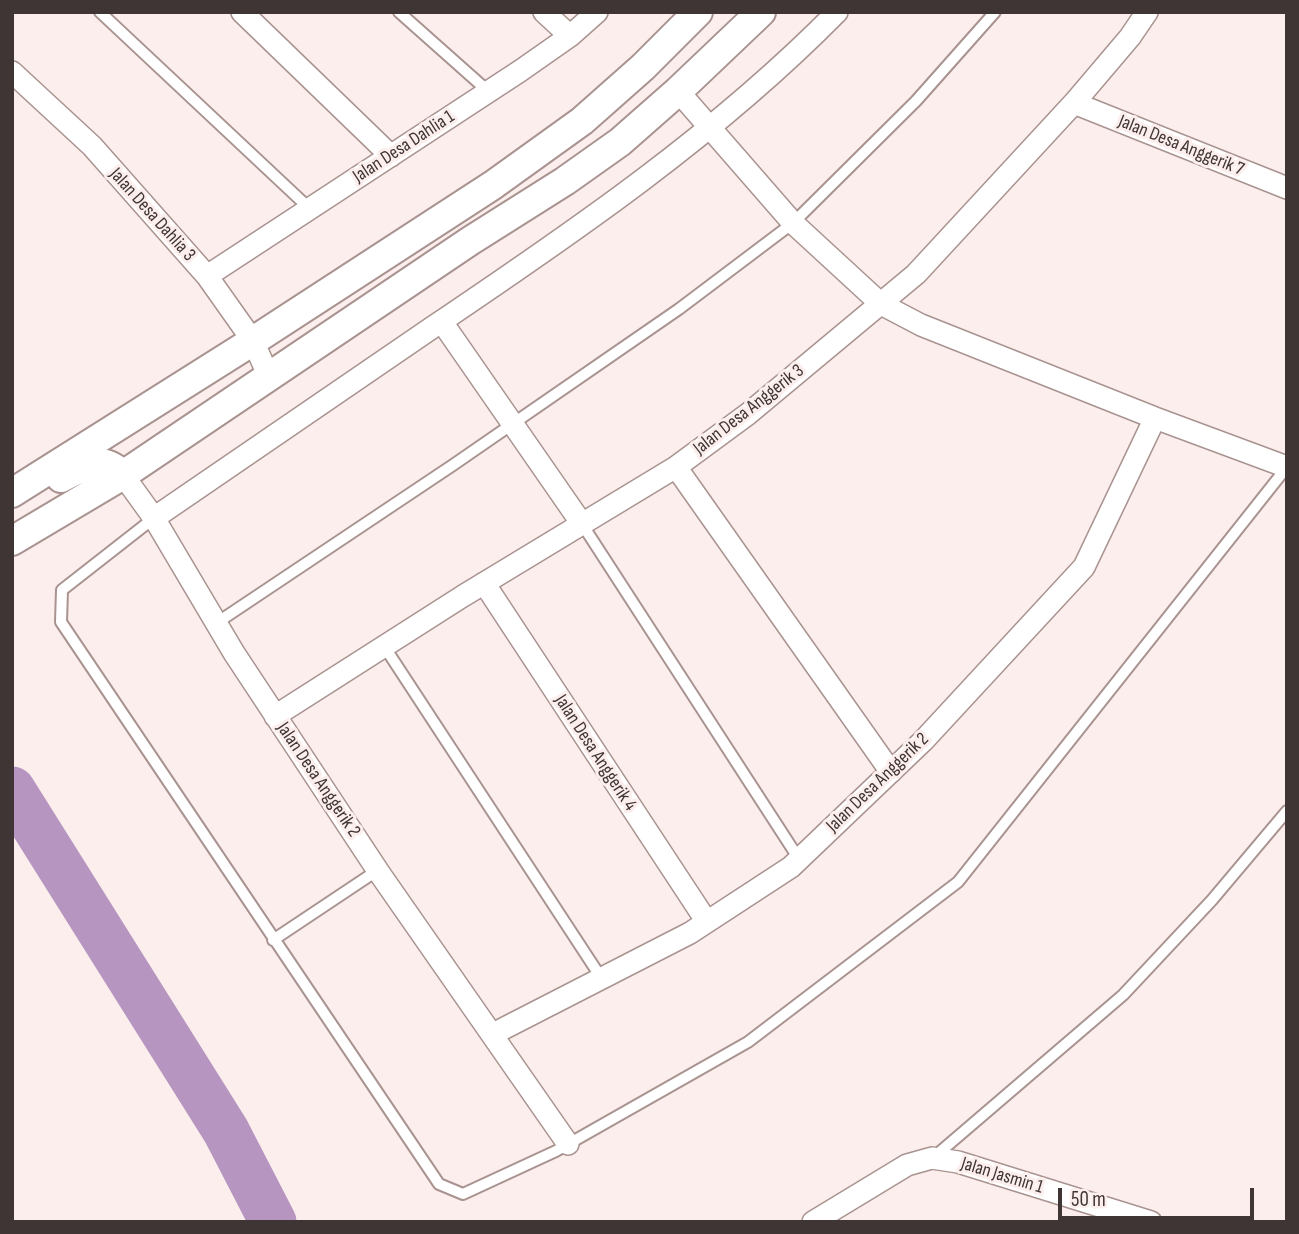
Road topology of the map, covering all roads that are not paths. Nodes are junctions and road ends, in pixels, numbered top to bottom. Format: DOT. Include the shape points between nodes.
graph roads {
  1 [pos="100,12"];
  2 [pos="242,12"];
  3 [pos="399,12"];
  4 [pos="544,12"];
  5 [pos="597,12"];
  6 [pos="698,12"];
  7 [pos="761,12"];
  8 [pos="837,12"];
  9 [pos="995,12"];
  10 [pos="1147,12"];
  11 [pos="570,36"];
  12 [pos="12,72"];
  13 [pos="678,91"];
  14 [pos="489,92"];
  15 [pos="1074,103"];
  16 [pos="709,127"];
  17 [pos="391,156"];
  18 [pos="1287,188"];
  19 [pos="309,208"];
  20 [pos="793,223"];
  21 [pos="207,276"];
  22 [pos="881,304"];
  23 [pos="442,321"];
  24 [pos="253,341"];
  25 [pos="270,377"];
  26 [pos="1155,418"];
  27 [pos="513,424"];
  28 [pos="676,467"];
  29 [pos="1287,467"];
  30 [pos="123,475"];
  31 [pos="12,493"];
  32 [pos="12,503"];
  33 [pos="154,518"];
  34 [pos="582,524"];
  35 [pos="12,541"];
  36 [pos="484,583"];
  37 [pos="215,624"];
  38 [pos="384,646"];
  39 [pos="275,716"];
  40 [pos="891,772"];
  41 [pos="1287,811"];
  42 [pos="799,859"];
  43 [pos="377,870"];
  44 [pos="707,922"];
  45 [pos="273,940"];
  46 [pos="601,979"];
  47 [pos="493,1034"];
  48 [pos="568,1144"];
  49 [pos="932,1158"];
  50 [pos="813,1222"];
  51 [pos="1151,1222"];
  1 -- 19 [label="lane"];
  2 -- 17 [label="street"];
  3 -- 14 [label="lane"];
  4 -- 11 [label="street"];
  5 -- 11 [label="street, Jalan Desa Dahlia 1"];
  6 -- 24 [label="street" via="582,121 493,185"];
  7 -- 13 [label="street"];
  8 -- 16 [label="street"];
  9 -- 20 [label="lane" via="916,101"];
  10 -- 15 [label="street, Jalan Desa Anggerik 3"];
  11 -- 14 [label="street, Jalan Desa Dahlia 1"];
  12 -- 21 [label="street, Jalan Desa Dahlia 3" via="92,146"];
  13 -- 16 [label="street"];
  13 -- 25 [label="street" via="620,142 565,181"];
  14 -- 17 [label="street, Jalan Desa Dahlia 1"];
  15 -- 18 [label="street, Jalan Desa Anggerik 7"];
  15 -- 22 [label="street, Jalan Desa Anggerik 3" via="916,274"];
  16 -- 20 [label="street"];
  16 -- 23 [label="street" via="558,244"];
  17 -- 19 [label="street, Jalan Desa Dahlia 1"];
  19 -- 21 [label="street, Jalan Desa Dahlia 1"];
  20 -- 22 [label="street"];
  20 -- 27 [label="lane"];
  21 -- 24 [label="street, Jalan Desa Dahlia 3"];
  22 -- 26 [label="street" via="921,325"];
  22 -- 28 [label="street, Jalan Desa Anggerik 3"];
  23 -- 27 [label="street"];
  23 -- 33 [label="street"];
  24 -- 25 [label="street, Jalan Desa Dahlia 3"];
  24 -- 31 [label="street"];
  25 -- 30 [label="street"];
  26 -- 29 [label="street"];
  26 -- 40 [label="street, Jalan Desa Anggerik 2" via="1084,567"];
  27 -- 34 [label="street"];
  27 -- 37 [label="lane"];
  28 -- 34 [label="street, Jalan Desa Anggerik 3"];
  28 -- 40 [label="street"];
  29 -- 48 [label="lane" via="958,882 748,1042"];
  30 -- 32 [label="street" via="102,462 90,464"];
  30 -- 33 [label="street, Jalan Desa Anggerik 2"];
  30 -- 35 [label="street"];
  33 -- 37 [label="street, Jalan Desa Anggerik 2"];
  33 -- 45 [label="lane" via="62,590 61,622"];
  34 -- 36 [label="street, Jalan Desa Anggerik 3"];
  34 -- 42 [label="lane"];
  36 -- 38 [label="street, Jalan Desa Anggerik 3"];
  36 -- 44 [label="street, Jalan Desa Anggerik 4"];
  37 -- 39 [label="street, Jalan Desa Anggerik 2"];
  38 -- 39 [label="street, Jalan Desa Anggerik 3"];
  38 -- 46 [label="lane"];
  39 -- 43 [label="street, Jalan Desa Anggerik 2"];
  40 -- 42 [label="street, Jalan Desa Anggerik 2"];
  41 -- 49 [label="lane" via="1123,995"];
  42 -- 44 [label="street, Jalan Desa Anggerik 2"];
  43 -- 45 [label="lane"];
  43 -- 47 [label="street, Jalan Desa Anggerik 2"];
  44 -- 46 [label="street, Jalan Desa Anggerik 2"];
  45 -- 48 [label="lane" via="439,1184 463,1194"];
  46 -- 47 [label="street, Jalan Desa Anggerik 2"];
  47 -- 48 [label="street, Jalan Desa Anggerik 2"];
  49 -- 50 [label="street" via="908,1165"];
  49 -- 51 [label="street, Jalan Jasmin 1"];
}
